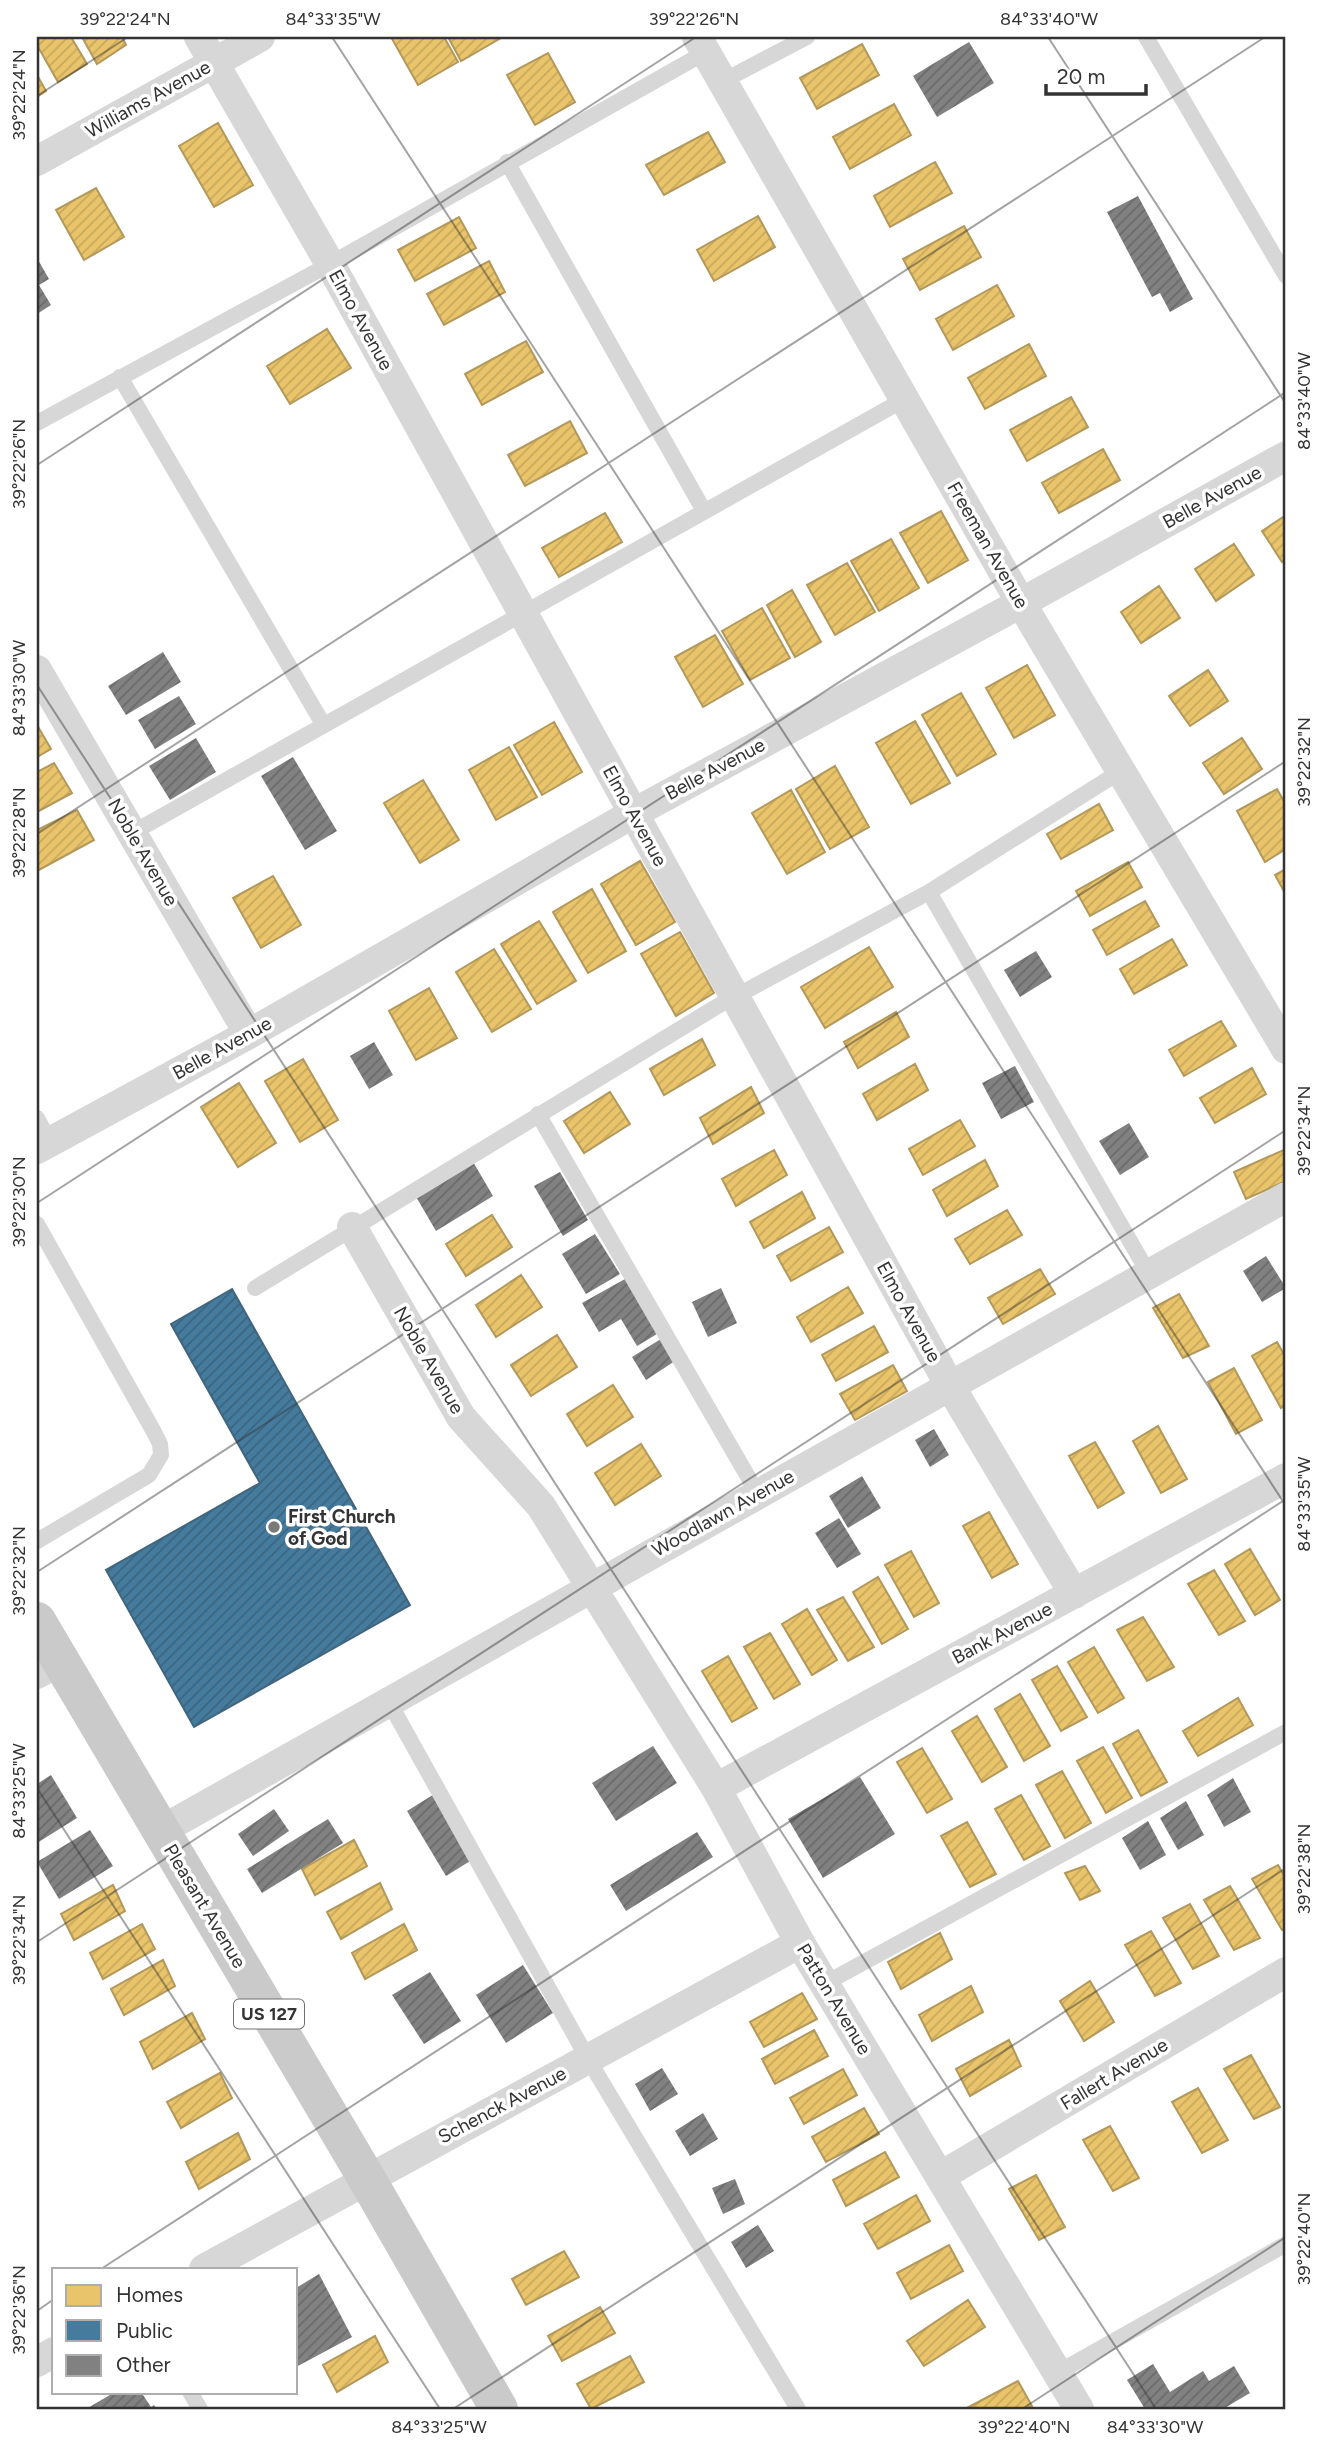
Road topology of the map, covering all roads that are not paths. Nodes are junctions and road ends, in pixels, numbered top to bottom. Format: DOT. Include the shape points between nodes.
graph roads {
  1 [pos="199,37"];
  2 [pos="260,37"];
  3 [pos="807,37"];
  4 [pos="1146,37"];
  5 [pos="701,44"];
  6 [pos="214,63"];
  7 [pos="723,81"];
  8 [pos="37,161"];
  9 [pos="507,162"];
  10 [pos="330,264"];
  11 [pos="1286,276"];
  12 [pos="120,377"];
  13 [pos="905,399"];
  14 [pos="37,423"];
  15 [pos="1286,456"];
  16 [pos="704,511"];
  17 [pos="1021,603"];
  18 [pos="521,612"];
  19 [pos="37,670"];
  20 [pos="323,724"];
  21 [pos="1121,771"];
  22 [pos="634,813"];
  23 [pos="132,833"];
  24 [pos="929,891"];
  25 [pos="734,996"];
  26 [pos="249,1034"];
  27 [pos="1286,1049"];
  28 [pos="538,1114"];
  29 [pos="41,1136"];
  30 [pos="1286,1197"];
  31 [pos="37,1224"];
  32 [pos="352,1227"];
  33 [pos="1149,1274"];
  34 [pos="255,1288"];
  35 [pos="950,1386"];
  36 [pos="1286,1478"];
  37 [pos="758,1494"];
  38 [pos="37,1541"];
  39 [pos="591,1587"];
  40 [pos="1074,1594"];
  41 [pos="37,1621"];
  42 [pos="48,1667"];
  43 [pos="389,1702"];
  44 [pos="1286,1732"];
  45 [pos="716,1788"];
  46 [pos="160,1831"];
  47 [pos="800,1943"];
  48 [pos="1286,1972"];
  49 [pos="824,1984"];
  50 [pos="588,2059"];
  51 [pos="941,2176"];
  52 [pos="367,2179"];
  53 [pos="1286,2244"];
  54 [pos="206,2268"];
  55 [pos="1057,2372"];
  56 [pos="499,2409"];
  57 [pos="798,2409"];
  58 [pos="1079,2409"];
  1 -- 6 [label="street, Elmo Avenue"];
  2 -- 6 [label="street, Williams Avenue"];
  3 -- 7 [label="lane"];
  4 -- 11 [label="lane"];
  5 -- 7 [label="street, Freeman Avenue"];
  5 -- 9 [label="lane"];
  6 -- 8 [label="street, Williams Avenue"];
  6 -- 10 [label="street, Elmo Avenue"];
  7 -- 13 [label="street, Freeman Avenue"];
  9 -- 10 [label="lane"];
  9 -- 16 [label="lane"];
  10 -- 12 [label="lane"];
  10 -- 18 [label="street, Elmo Avenue"];
  12 -- 14 [label="lane"];
  12 -- 20 [label="lane"];
  13 -- 16 [label="lane"];
  13 -- 17 [label="street, Freeman Avenue"];
  15 -- 17 [label="street, Belle Avenue"];
  16 -- 18 [label="lane"];
  17 -- 21 [label="street, Freeman Avenue"];
  17 -- 22 [label="street, Belle Avenue"];
  18 -- 20 [label="lane"];
  18 -- 22 [label="street, Elmo Avenue"];
  19 -- 23 [label="street, Noble Avenue"];
  20 -- 23 [label="lane"];
  21 -- 24 [label="lane"];
  21 -- 27 [label="street, Freeman Avenue"];
  22 -- 25 [label="street, Elmo Avenue"];
  22 -- 26 [label="street, Belle Avenue"];
  23 -- 26 [label="street, Noble Avenue"];
  24 -- 25 [label="lane"];
  24 -- 33 [label="lane"];
  25 -- 28 [label="lane"];
  25 -- 35 [label="street, Elmo Avenue"];
  26 -- 29 [label="street, Belle Avenue"];
  28 -- 32 [label="lane"];
  28 -- 37 [label="lane"];
  30 -- 33 [label="street, Woodlawn Avenue"];
  31 -- 38 [label="lane" via="154,1432 161,1455 149,1475"];
  32 -- 34 [label="lane"];
  32 -- 39 [label="street, Noble Avenue" via="461,1417 541,1506"];
  33 -- 35 [label="street, Woodlawn Avenue"];
  35 -- 37 [label="street, Woodlawn Avenue"];
  35 -- 40 [label="street, Elmo Avenue"];
  36 -- 40 [label="street, Bank Avenue"];
  37 -- 39 [label="street, Woodlawn Avenue"];
  39 -- 43 [label="street, Woodlawn Avenue"];
  39 -- 45 [label="street, Patton Avenue"];
  40 -- 45 [label="street, Bank Avenue"];
  41 -- 42 [label="main road, Pleasant Avenue / US 127"];
  42 -- 46 [label="main road, Pleasant Avenue / US 127"];
  43 -- 46 [label="street, Woodlawn Avenue"];
  43 -- 50 [label="lane"];
  44 -- 49 [label="lane"];
  45 -- 47 [label="street, Patton Avenue"];
  46 -- 52 [label="main road, Pleasant Avenue / US 127"];
  47 -- 49 [label="street, Patton Avenue"];
  47 -- 50 [label="street, Schenck Avenue"];
  48 -- 51 [label="street, Fallert Avenue"];
  49 -- 51 [label="street, Patton Avenue"];
  50 -- 52 [label="street, Schenck Avenue"];
  50 -- 57 [label="lane"];
  51 -- 55 [label="street, Patton Avenue"];
  52 -- 54 [label="street, Schenck Avenue"];
  52 -- 56 [label="main road, Pleasant Avenue / US 127"];
  53 -- 55 [label="lane"];
  55 -- 58 [label="street, Patton Avenue"];
}
